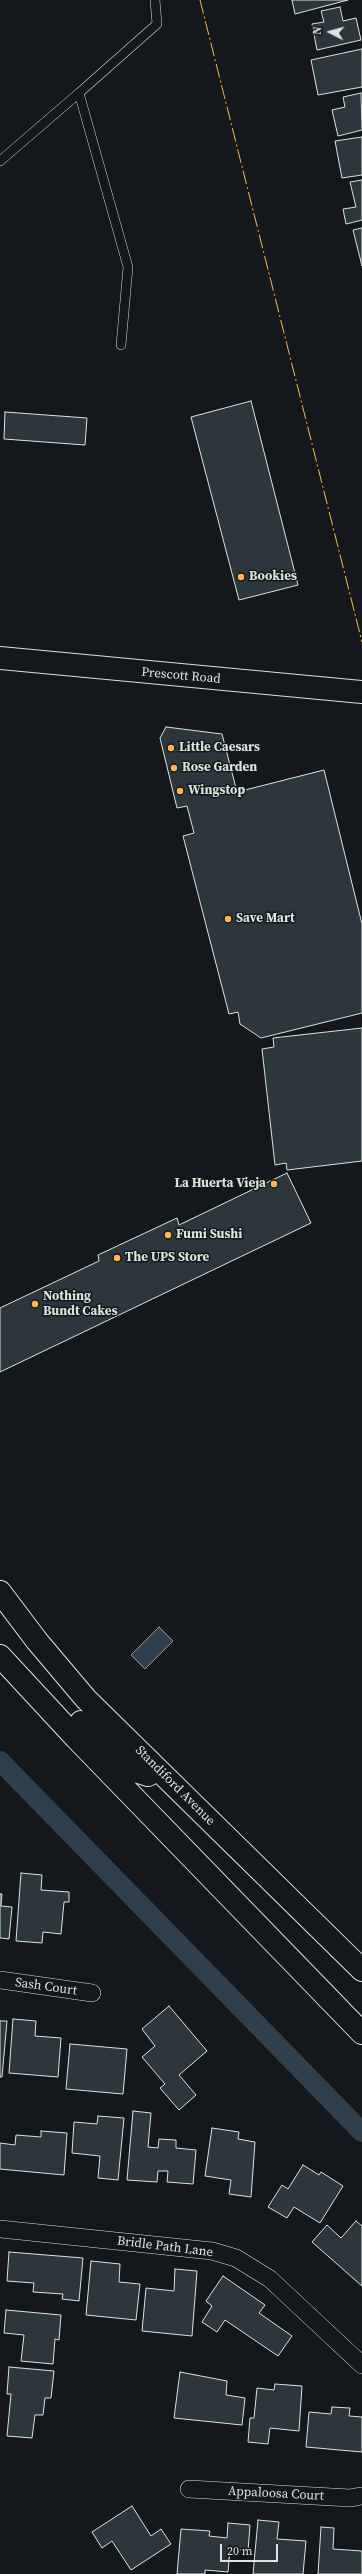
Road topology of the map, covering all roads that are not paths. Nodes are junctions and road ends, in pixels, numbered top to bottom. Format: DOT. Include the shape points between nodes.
graph roads {
  1 [pos="155,0"];
  2 [pos="79,93"];
  3 [pos="0,161"];
  4 [pos="121,345"];
  5 [pos="0,658"];
  6 [pos="362,692"];
  7 [pos="0,1592"];
  8 [pos="0,1656"];
  9 [pos="18,1675"];
  10 [pos="157,1769"];
  11 [pos="362,1970"];
  12 [pos="0,1980"];
  13 [pos="92,1993"];
  14 [pos="362,2033"];
  15 [pos="0,2229"];
  16 [pos="362,2365"];
  17 [pos="189,2489"];
  18 [pos="362,2496"];
  1 -- 2 [label="lane" via="157,24"];
  2 -- 3 [label="lane"];
  2 -- 4 [label="lane" via="128,267"];
  5 -- 6 [label="main road, Prescott Road"];
  7 -- 10 [label="main road, Standiford Avenue" via="37,1641 86,1698"];
  8 -- 9 [label="main road"];
  9 -- 10 [label="main road" via="53,1694 132,1770 148,1774"];
  9 -- 14 [label="main road"];
  10 -- 11 [label="main road, Standiford Avenue"];
  12 -- 13 [label="street, Sash Court"];
  15 -- 16 [label="street, Bridle Path Lane" via="212,2251 236,2258 270,2279"];
  17 -- 18 [label="street, Appaloosa Court" via="350,2498"];
}
